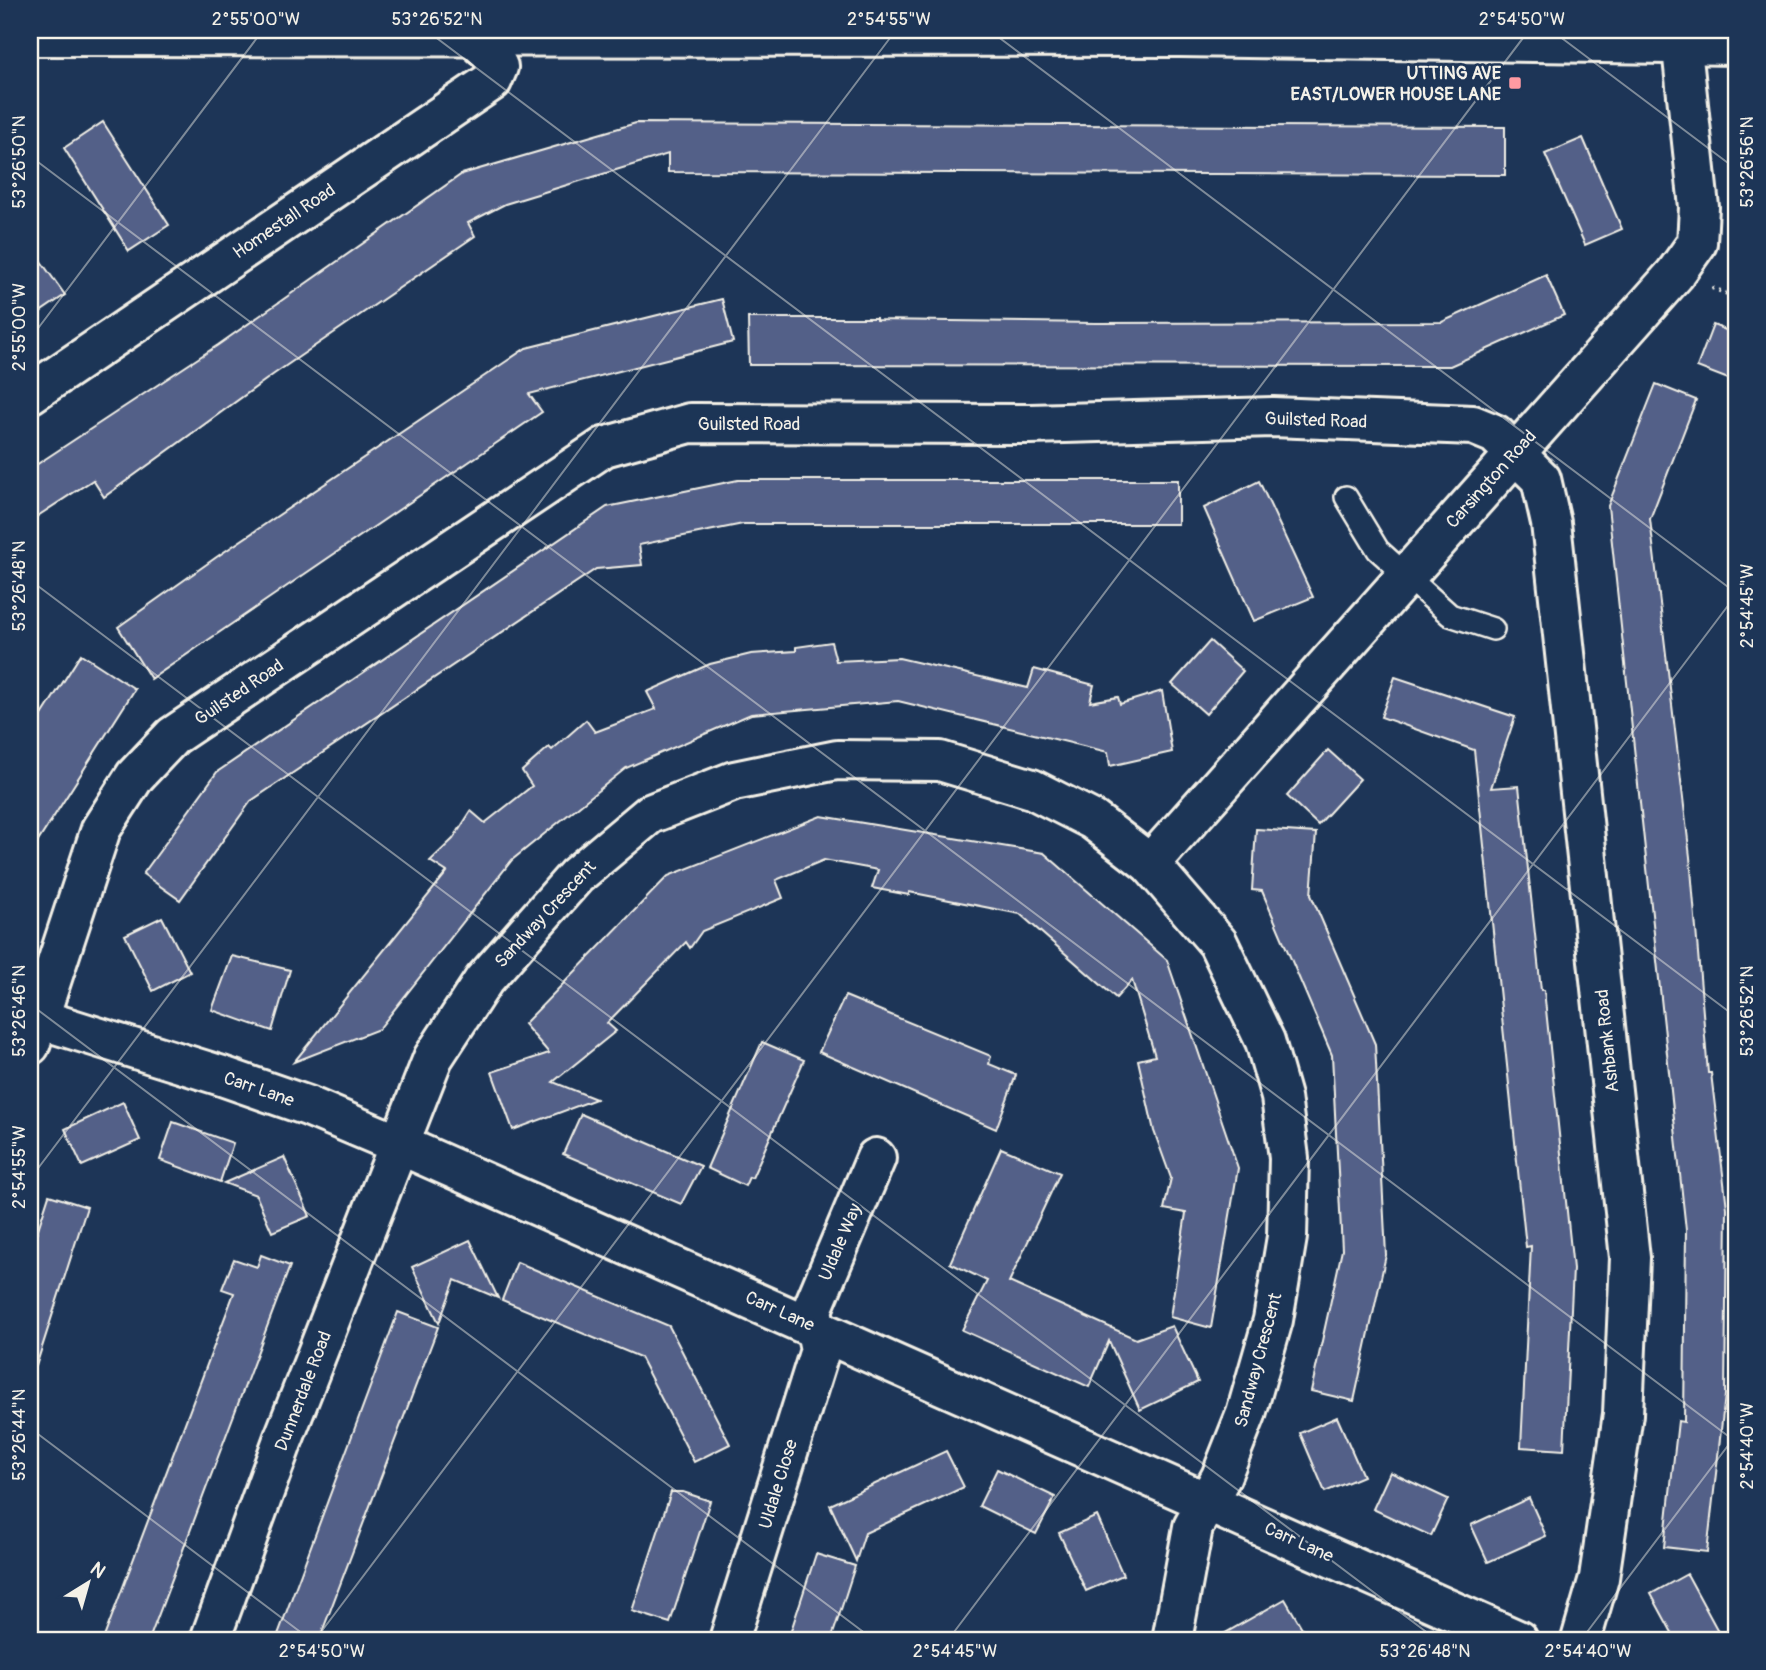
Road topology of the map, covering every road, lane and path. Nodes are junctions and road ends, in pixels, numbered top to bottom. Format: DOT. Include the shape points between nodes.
graph roads {
  1 [pos="471,35"];
  2 [pos="30,36"];
  3 [pos="1680,36"];
  4 [pos="1736,45"];
  5 [pos="30,394"];
  6 [pos="1516,451"];
  7 [pos="1346,497"];
  8 [pos="1407,574"];
  9 [pos="1493,629"];
  10 [pos="1150,864"];
  11 [pos="33,1026"];
  12 [pos="398,1144"];
  13 [pos="876,1158"];
  14 [pos="817,1327"];
  15 [pos="1207,1500"];
  16 [pos="210,1640"];
  17 [pos="729,1640"];
  18 [pos="1172,1640"];
  19 [pos="1518,1640"];
  20 [pos="1581,1640"];
  1 -- 2 [label="street"];
  1 -- 3 [label="street"];
  1 -- 5 [label="street, Homestall Road" via="490,52 498,67 492,81"];
  3 -- 4 [label="street"];
  3 -- 6 [label="street, Carsington Road" via="1699,207 1697,243 1675,274"];
  6 -- 8 [label="street, Carsington Road"];
  6 -- 11 [label="street, Guilsted Road" via="1495,434 1473,425 1273,417 1030,424 690,423 604,447 173,736 135,776 101,829"];
  6 -- 20 [label="street, Ashbank Road" via="1541,479 1551,523 1630,1258 1623,1414 1599,1578"];
  7 -- 8 [label="lane" via="1378,550"];
  8 -- 9 [label="lane" via="1450,615"];
  8 -- 10 [label="street, Carsington Road"];
  10 -- 12 [label="street, Sandway Crescent" via="1093,820 1032,789 940,761 837,761 734,781 650,814 576,876 484,980 433,1058"];
  10 -- 15 [label="street, Sandway Crescent" via="1218,943 1259,1028 1281,1097 1289,1158 1287,1237 1273,1320 1246,1414"];
  11 -- 12 [label="street, Carr Lane" via="235,1080"];
  12 -- 14 [label="street, Carr Lane"];
  12 -- 16 [label="street, Dunnerdale Road"];
  13 -- 14 [label="street, Uldale Way" via="812,1310"];
  14 -- 15 [label="street, Carr Lane"];
  14 -- 17 [label="street, Uldale Close" via="820,1350"];
  15 -- 18 [label="street, Sandway Crescent" via="1193,1527"];
  15 -- 19 [label="street, Carr Lane"];
}
